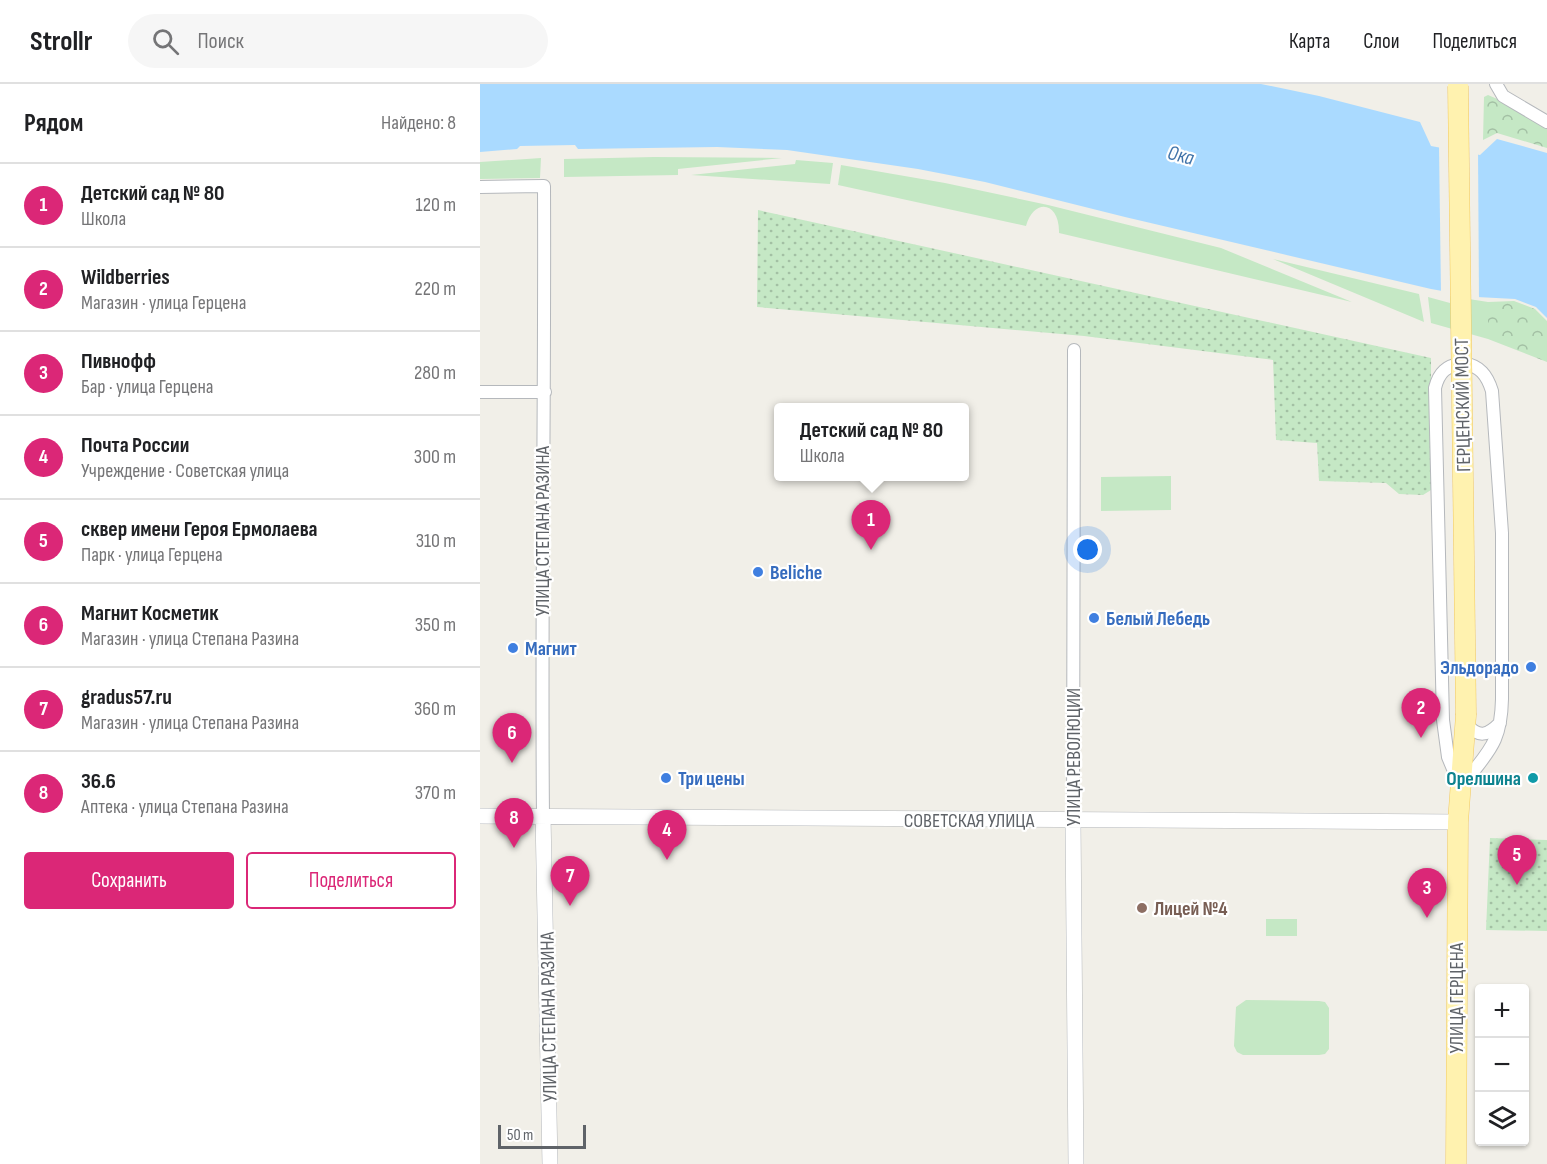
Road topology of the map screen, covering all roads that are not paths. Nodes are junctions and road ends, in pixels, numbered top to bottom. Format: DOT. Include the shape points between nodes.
graph roads {
  1 [pos="1496,84"];
  2 [pos="1458,85"];
  3 [pos="1547,122"];
  4 [pos="480,187"];
  5 [pos="1074,350"];
  6 [pos="480,392"];
  7 [pos="545,392"];
  8 [pos="1466,719"];
  9 [pos="1501,722"];
  10 [pos="1461,788"];
  11 [pos="480,816"];
  12 [pos="543,816"];
  13 [pos="1073,820"];
  14 [pos="1458,822"];
  15 [pos="550,1164"];
  16 [pos="1076,1164"];
  17 [pos="1456,1164"];
  1 -- 3 [label="street" via="1503,96"];
  2 -- 8 [label="main road, ГЕРЦЕНСКИЙ МОСТ, bridge"];
  4 -- 7 [label="street, УЛИЦА СТЕПАНА РАЗИНА" via="544,186"];
  5 -- 13 [label="street, УЛИЦА РЕВОЛЮЦИИ"];
  6 -- 7 [label="street"];
  7 -- 12 [label="street, УЛИЦА СТЕПАНА РАЗИНА"];
  8 -- 9 [label="street" via="1477,734 1494,729"];
  8 -- 10 [label="main road, УЛИЦА ГЕРЦЕНА"];
  9 -- 10 [label="street" via="1485,758"];
  9 -- 10 [label="street" via="1502,533 1492,391 1485,374 1463,363 1444,369 1435,388 1443,720 1448,757"];
  10 -- 14 [label="main road, УЛИЦА ГЕРЦЕНА"];
  11 -- 12 [label="street, СОВЕТСКАЯ УЛИЦА"];
  12 -- 13 [label="street, СОВЕТСКАЯ УЛИЦА"];
  12 -- 15 [label="street, УЛИЦА СТЕПАНА РАЗИНА"];
  13 -- 14 [label="street, СОВЕТСКАЯ УЛИЦА"];
  13 -- 16 [label="street, УЛИЦА РЕВОЛЮЦИИ"];
  14 -- 17 [label="main road, УЛИЦА ГЕРЦЕНА"];
}
